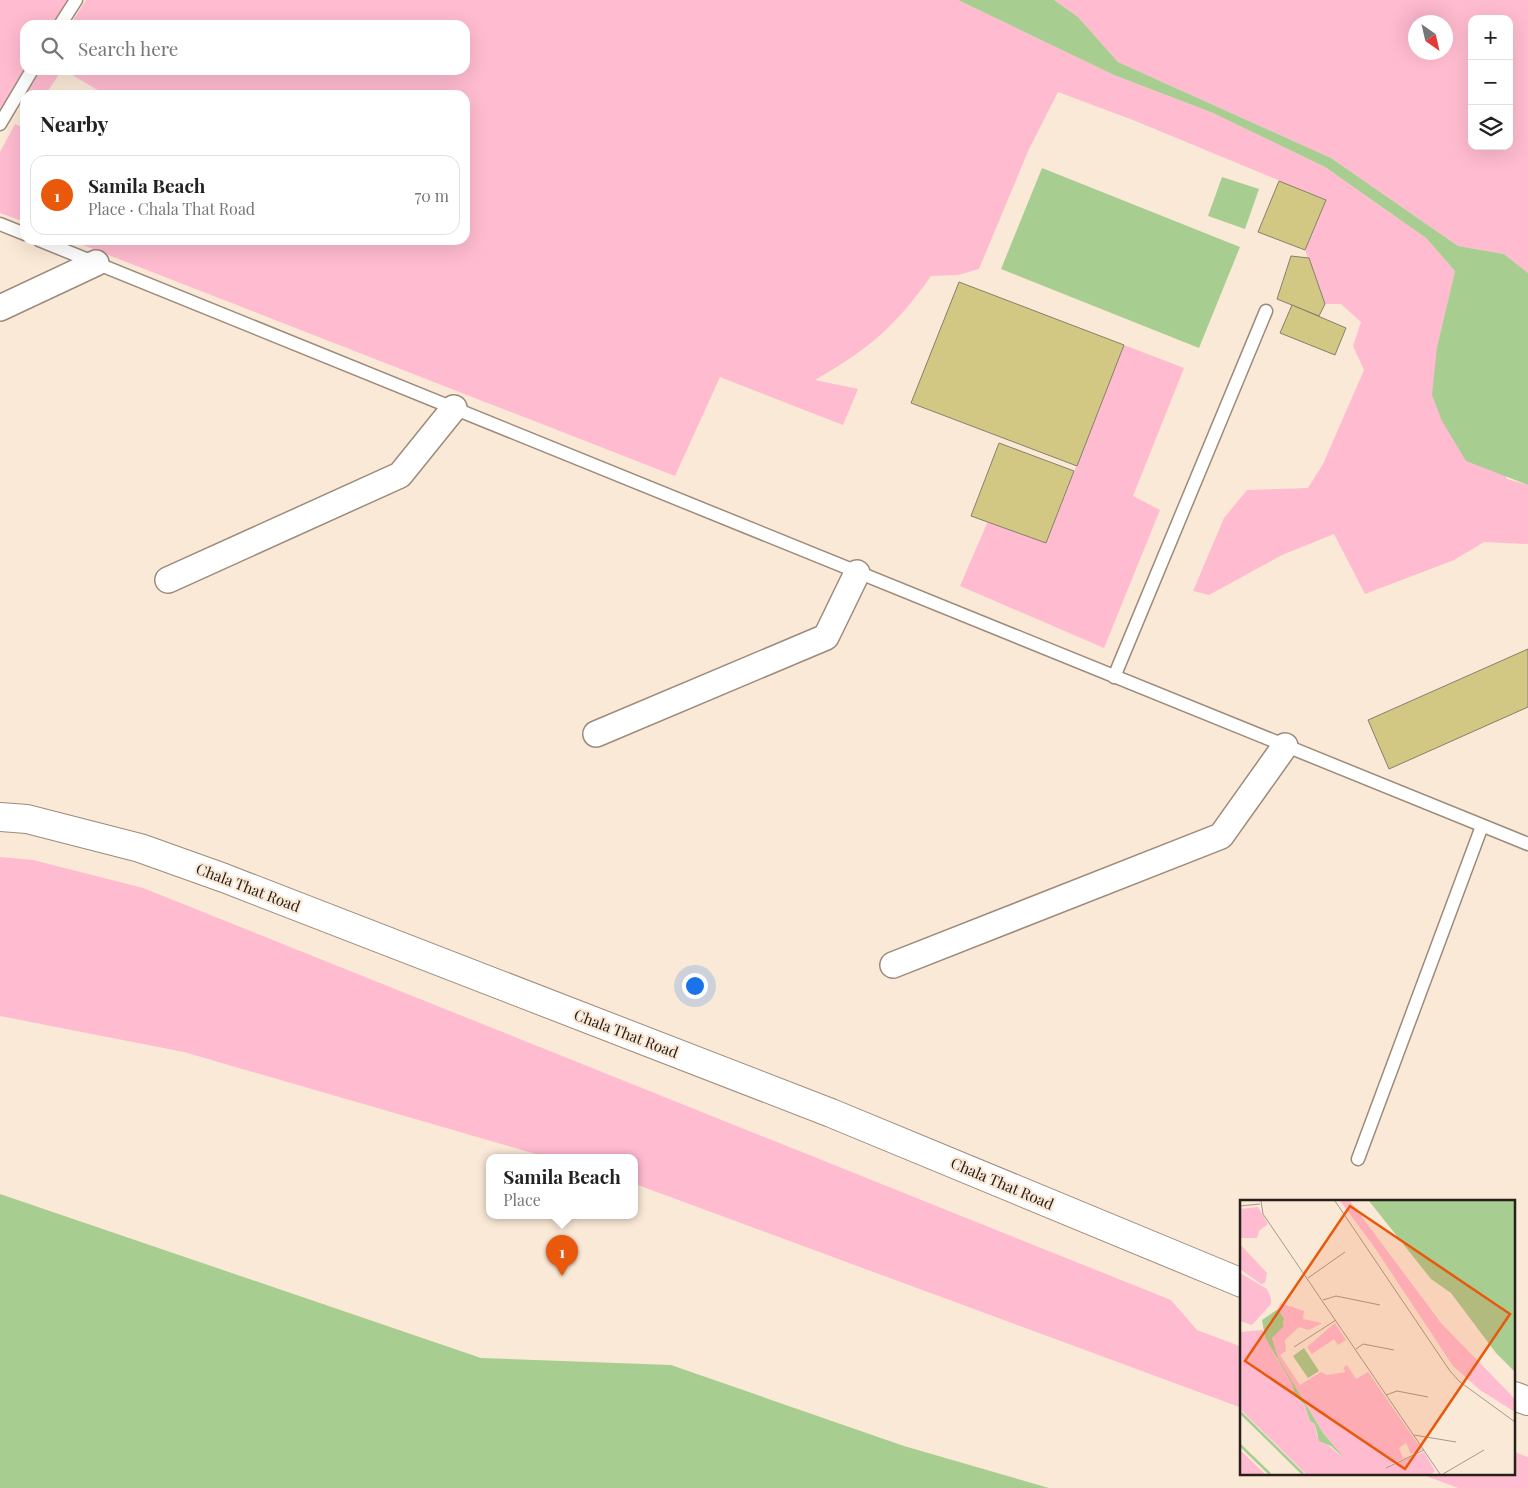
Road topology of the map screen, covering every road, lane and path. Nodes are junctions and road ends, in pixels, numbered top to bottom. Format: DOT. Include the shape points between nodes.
graph roads {
  1 [pos="76,0"];
  2 [pos="63,20"];
  3 [pos="29,75"];
  4 [pos="20,90"];
  5 [pos="20,90"];
  6 [pos="0,124"];
  7 [pos="0,224"];
  8 [pos="20,232"];
  9 [pos="51,245"];
  10 [pos="96,264"];
  11 [pos="0,308"];
  12 [pos="1266,311"];
  13 [pos="454,408"];
  14 [pos="857,573"];
  15 [pos="168,580"];
  16 [pos="1114,676"];
  17 [pos="596,734"];
  18 [pos="1285,746"];
  19 [pos="0,817"];
  20 [pos="1482,826"];
  21 [pos="1528,844"];
  22 [pos="892,965"];
  23 [pos="1358,1159"];
  24 [pos="1240,1282"];
  25 [pos="1516,1397"];
  26 [pos="1528,1401"];
  1 -- 2 [label="lane"];
  3 -- 5 [label="lane"];
  4 -- 6 [label="lane"];
  7 -- 8 [label="lane"];
  9 -- 10 [label="lane"];
  10 -- 11 [label="street"];
  10 -- 13 [label="lane"];
  12 -- 16 [label="lane"];
  13 -- 14 [label="lane"];
  13 -- 15 [label="street" via="400,475"];
  14 -- 16 [label="lane"];
  14 -- 17 [label="street" via="826,637"];
  16 -- 18 [label="lane"];
  18 -- 20 [label="lane"];
  18 -- 22 [label="street" via="1221,836"];
  19 -- 24 [label="main road, Chala That Road" via="27,819 140,848 224,878 831,1113"];
  20 -- 21 [label="lane"];
  20 -- 23 [label="lane"];
  25 -- 26 [label="main road"];
}
